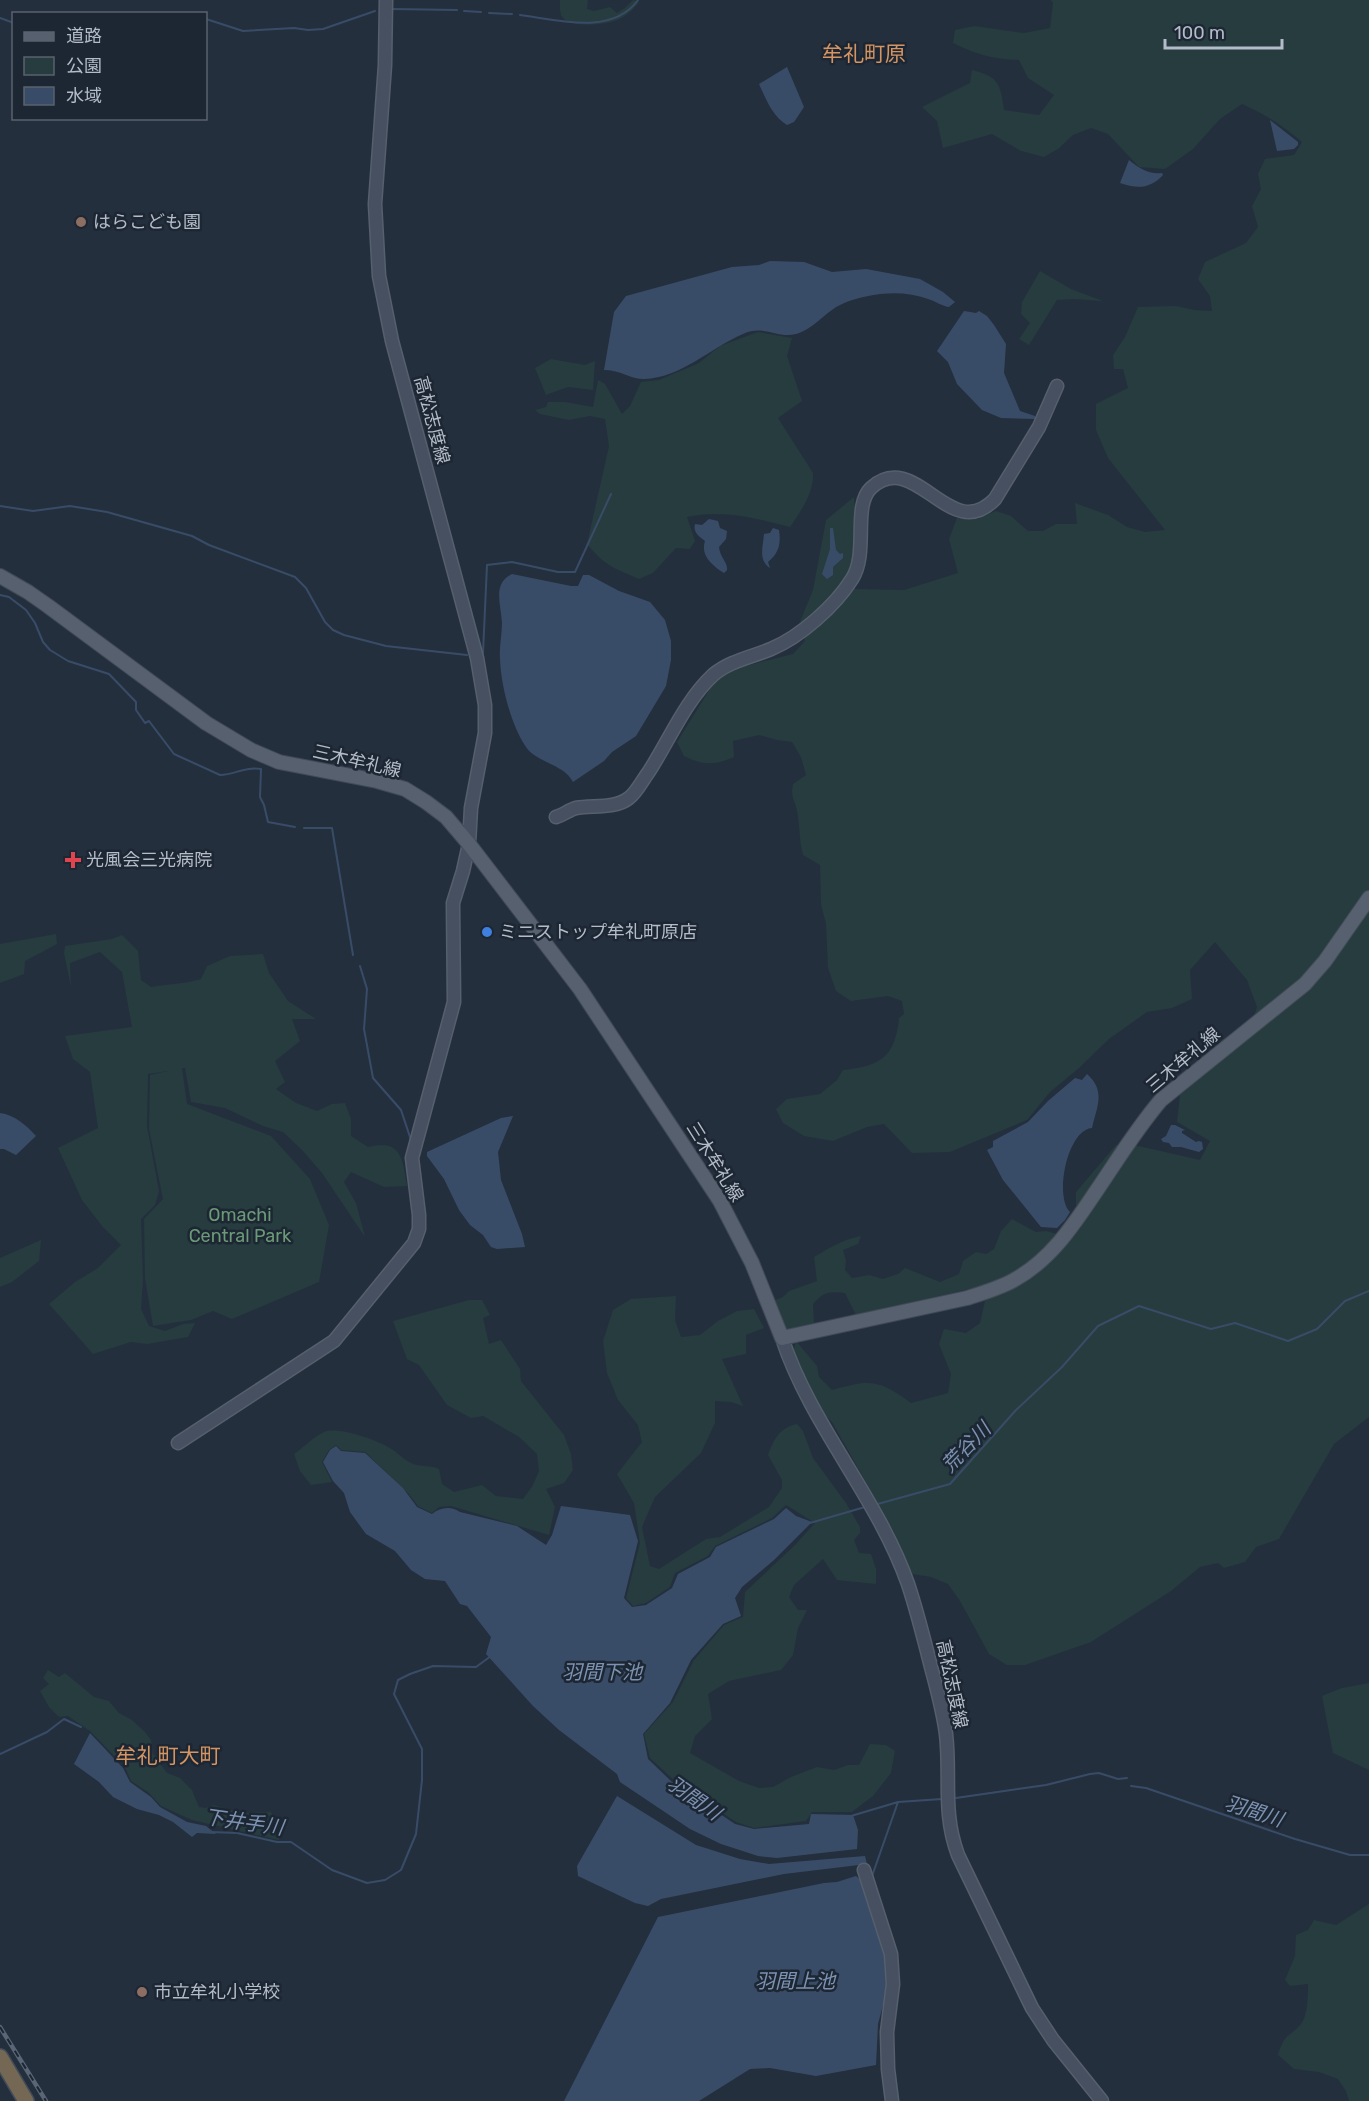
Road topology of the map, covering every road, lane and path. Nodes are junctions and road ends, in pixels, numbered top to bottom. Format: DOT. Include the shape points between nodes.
graph roads {
  1 [pos="386,0"];
  2 [pos="1057,386"];
  3 [pos="0,576"];
  4 [pos="426,802"];
  5 [pos="471,808"];
  6 [pos="556,818"];
  7 [pos="469,844"];
  8 [pos="485,867"];
  9 [pos="463,871"];
  10 [pos="1369,898"];
  11 [pos="782,1338"];
  12 [pos="177,1443"];
  13 [pos="864,1870"];
  14 [pos="0,2057"];
  15 [pos="26,2101"];
  16 [pos="892,2101"];
  17 [pos="1102,2101"];
  1 -- 5 [label="main road, 高松志度線" via="375,204 379,276 392,341 482,682 485,733"];
  2 -- 6 [label="main road" via="1039,427 986,508 961,511 946,506 910,480 893,478 875,485 864,498 861,511 858,570 839,596 792,638 714,674 695,696 628,799 573,809"];
  3 -- 4 [label="main road, 三木牟礼線" via="48,606 206,723 251,750 279,762 392,785"];
  4 -- 5 [label="main road" via="454,817"];
  4 -- 7 [label="main road, 三木牟礼線" via="446,817"];
  5 -- 7 [label="main road, 高松志度線"];
  7 -- 8 [label="main road, 三木牟礼線"];
  7 -- 9 [label="main road, 高松志度線"];
  8 -- 9 [label="main road"];
  8 -- 11 [label="main road, 三木牟礼線" via="580,989 720,1201 752,1263"];
  9 -- 12 [label="main road, 高松志度線" via="453,903 454,1002 412,1158 419,1229 414,1243 334,1341"];
  10 -- 11 [label="main road, 三木牟礼線" via="1305,984 1161,1100 1069,1232 1037,1264 1015,1280 967,1298"];
  11 -- 17 [label="main road, 高松志度線" via="800,1385 873,1511 907,1581 944,1719 949,1831 958,1855 1032,2008"];
  13 -- 16 [label="main road" via="888,1938 893,1970 887,2032"];
  14 -- 15 [label="highway"];
}
